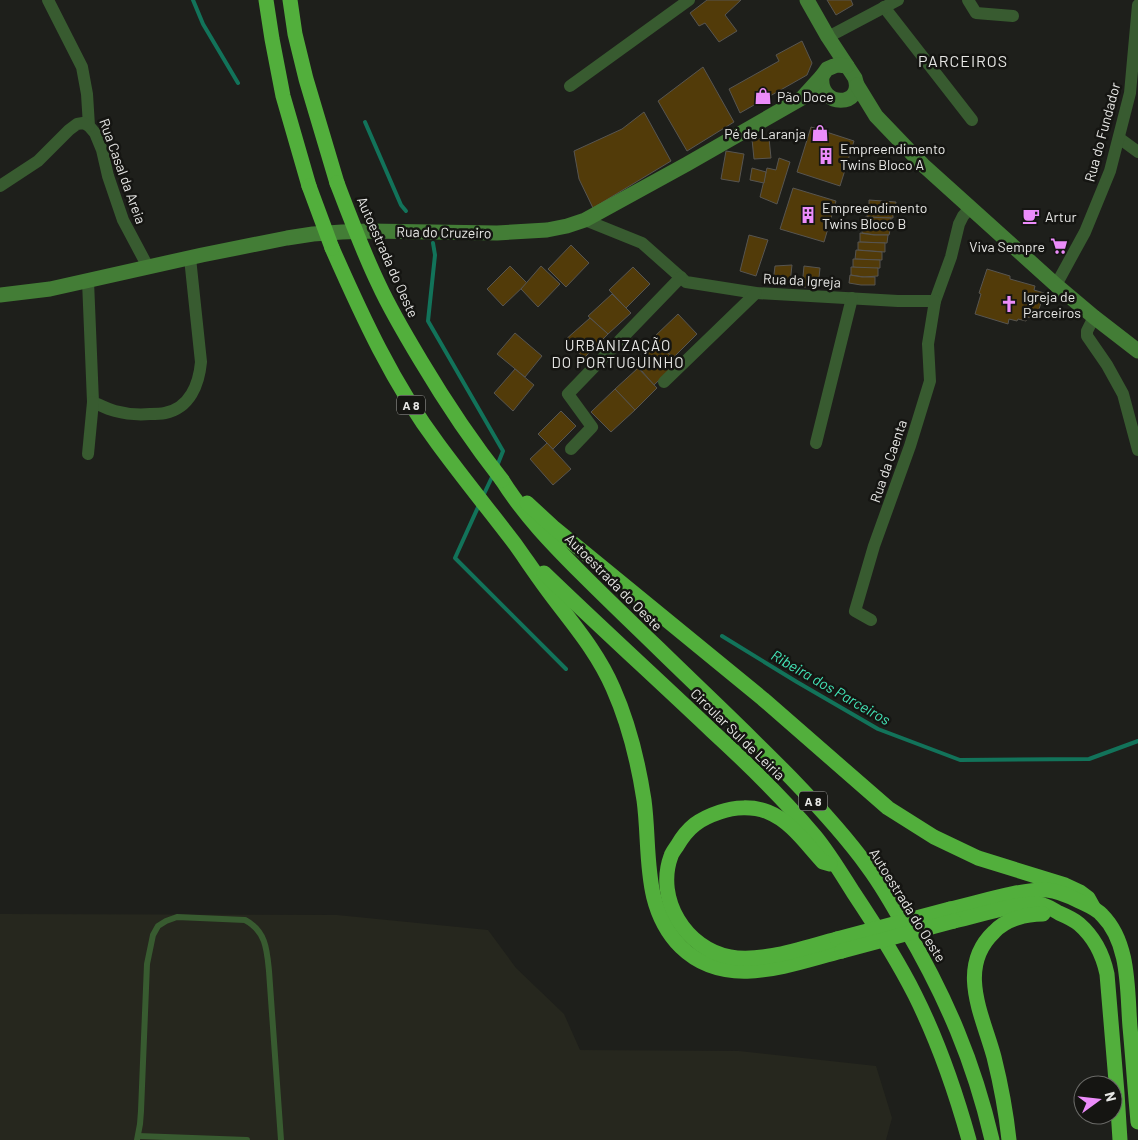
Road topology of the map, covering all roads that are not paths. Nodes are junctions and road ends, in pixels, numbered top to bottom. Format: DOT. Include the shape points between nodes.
graph roads {
  1 [pos="48,0"];
  2 [pos="266,0"];
  3 [pos="290,0"];
  4 [pos="689,0"];
  5 [pos="807,0"];
  6 [pos="898,0"];
  7 [pos="968,0"];
  8 [pos="1138,5"];
  9 [pos="884,7"];
  10 [pos="1013,16"];
  11 [pos="828,37"];
  12 [pos="847,66"];
  13 [pos="824,72"];
  14 [pos="857,85"];
  15 [pos="570,86"];
  16 [pos="802,98"];
  17 [pos="837,99"];
  18 [pos="876,116"];
  19 [pos="972,120"];
  20 [pos="89,126"];
  21 [pos="1119,138"];
  22 [pos="1138,152"];
  23 [pos="0,186"];
  24 [pos="970,208"];
  25 [pos="585,220"];
  26 [pos="190,258"];
  27 [pos="148,267"];
  28 [pos="681,277"];
  29 [pos="88,281"];
  30 [pos="1056,286"];
  31 [pos="756,293"];
  32 [pos="0,295"];
  33 [pos="852,298"];
  34 [pos="936,301"];
  35 [pos="1094,317"];
  36 [pos="1138,351"];
  37 [pos="664,382"];
  38 [pos="93,402"];
  39 [pos="816,444"];
  40 [pos="571,449"];
  41 [pos="1138,450"];
  42 [pos="88,454"];
  43 [pos="542,524"];
  44 [pos="516,546"];
  45 [pos="872,620"];
  46 [pos="836,866"];
  47 [pos="1093,908"];
  48 [pos="1059,913"];
  49 [pos="952,915"];
  50 [pos="840,945"];
  51 [pos="1138,1122"];
  52 [pos="137,1138"];
  53 [pos="246,1140"];
  54 [pos="281,1140"];
  55 [pos="969,1140"];
  56 [pos="992,1140"];
  57 [pos="1009,1140"];
  58 [pos="1120,1140"];
  1 -- 20 [label="street, Rua Casal da Areia" via="82,67"];
  2 -- 44 [label="highway, A 8, bridge" via="283,96 309,186 352,295 414,409"];
  3 -- 43 [label="highway, Autoestrada do Oeste / A 8, bridge" via="306,80 337,183 380,286 448,405 512,495"];
  4 -- 15 [label="street"];
  5 -- 11 [label="street"];
  6 -- 9 [label="street"];
  7 -- 10 [label="street" via="976,13"];
  8 -- 21 [label="street, Rua do Fundador" via="1130,93"];
  9 -- 11 [label="street"];
  9 -- 19 [label="street"];
  11 -- 12 [label="street"];
  11 -- 13 [label="street"];
  12 -- 13 [label="street" via="834,66"];
  12 -- 14 [label="street"];
  13 -- 16 [label="street, Rua do Cruzeiro"];
  13 -- 17 [label="street" via="822,87"];
  14 -- 17 [label="street" via="852,96"];
  14 -- 18 [label="street"];
  16 -- 17 [label="street, Rua do Cruzeiro"];
  16 -- 25 [label="street, Rua do Cruzeiro"];
  17 -- 18 [label="street"];
  18 -- 24 [label="street" via="922,165"];
  20 -- 23 [label="street" via="77,124 38,161"];
  20 -- 27 [label="street, Rua Casal da Areia" via="102,150 122,220"];
  21 -- 22 [label="street"];
  21 -- 30 [label="street, Rua do Fundador" via="1110,171 1085,232"];
  24 -- 30 [label="street"];
  24 -- 34 [label="street" via="958,224"];
  25 -- 26 [label="street, Rua do Cruzeiro" via="547,230 497,234 369,231 313,234"];
  25 -- 28 [label="street, Rua da Igreja" via="642,243"];
  26 -- 27 [label="street, Rua do Cruzeiro"];
  26 -- 38 [label="street" via="201,362 200,376 190,398 179,408 166,413 135,415"];
  27 -- 29 [label="street, Rua do Cruzeiro"];
  28 -- 31 [label="street, Rua da Igreja" via="686,282"];
  28 -- 40 [label="street" via="568,394 592,427"];
  29 -- 32 [label="street, Rua do Cruzeiro"];
  29 -- 38 [label="street"];
  30 -- 35 [label="street"];
  31 -- 33 [label="street, Rua da Igreja"];
  31 -- 37 [label="street"];
  33 -- 34 [label="street, Rua da Igreja"];
  33 -- 39 [label="street"];
  34 -- 45 [label="street, Rua da Caenta" via="928,344 930,381 855,611"];
  35 -- 36 [label="street"];
  35 -- 41 [label="street" via="1087,336 1123,394"];
  38 -- 42 [label="street"];
  43 -- 47 [label="highway" via="763,699 888,808 934,837 978,858 1080,892"];
  43 -- 56 [label="highway, Autoestrada do Oeste / A 8" via="608,600 762,749 830,820 869,868 918,949 952,1016 983,1100"];
  44 -- 46 [label="highway, Circular Sul de Leiria / A 8" via="758,775 816,837"];
  44 -- 50 [label="highway" via="593,650 628,724 644,804 651,886 668,931 693,956 719,969 738,971 764,970"];
  46 -- 50 [label="highway" via="823,862 781,819 754,808 738,808 713,814 689,828 671,855 667,874 670,903 682,927 700,944 718,954 756,958"];
  46 -- 55 [label="highway, Circular Sul de Leiria / A 8" via="871,918 915,995 948,1072"];
  47 -- 49 [label="highway" via="1056,891 1041,890 1006,896"];
  47 -- 51 [label="highway" via="1111,926 1124,962"];
  48 -- 49 [label="highway" via="1038,904"];
  48 -- 57 [label="highway" via="1024,916 997,928 978,953 974,971 976,996 1003,1092"];
  48 -- 58 [label="highway" via="1086,931 1105,965"];
  49 -- 50 [label="highway, bridge"];
  52 -- 53 [label="lane"];
  52 -- 54 [label="lane" via="147,964 158,926 177,917 245,920 254,925 262,936 270,971"];
}
